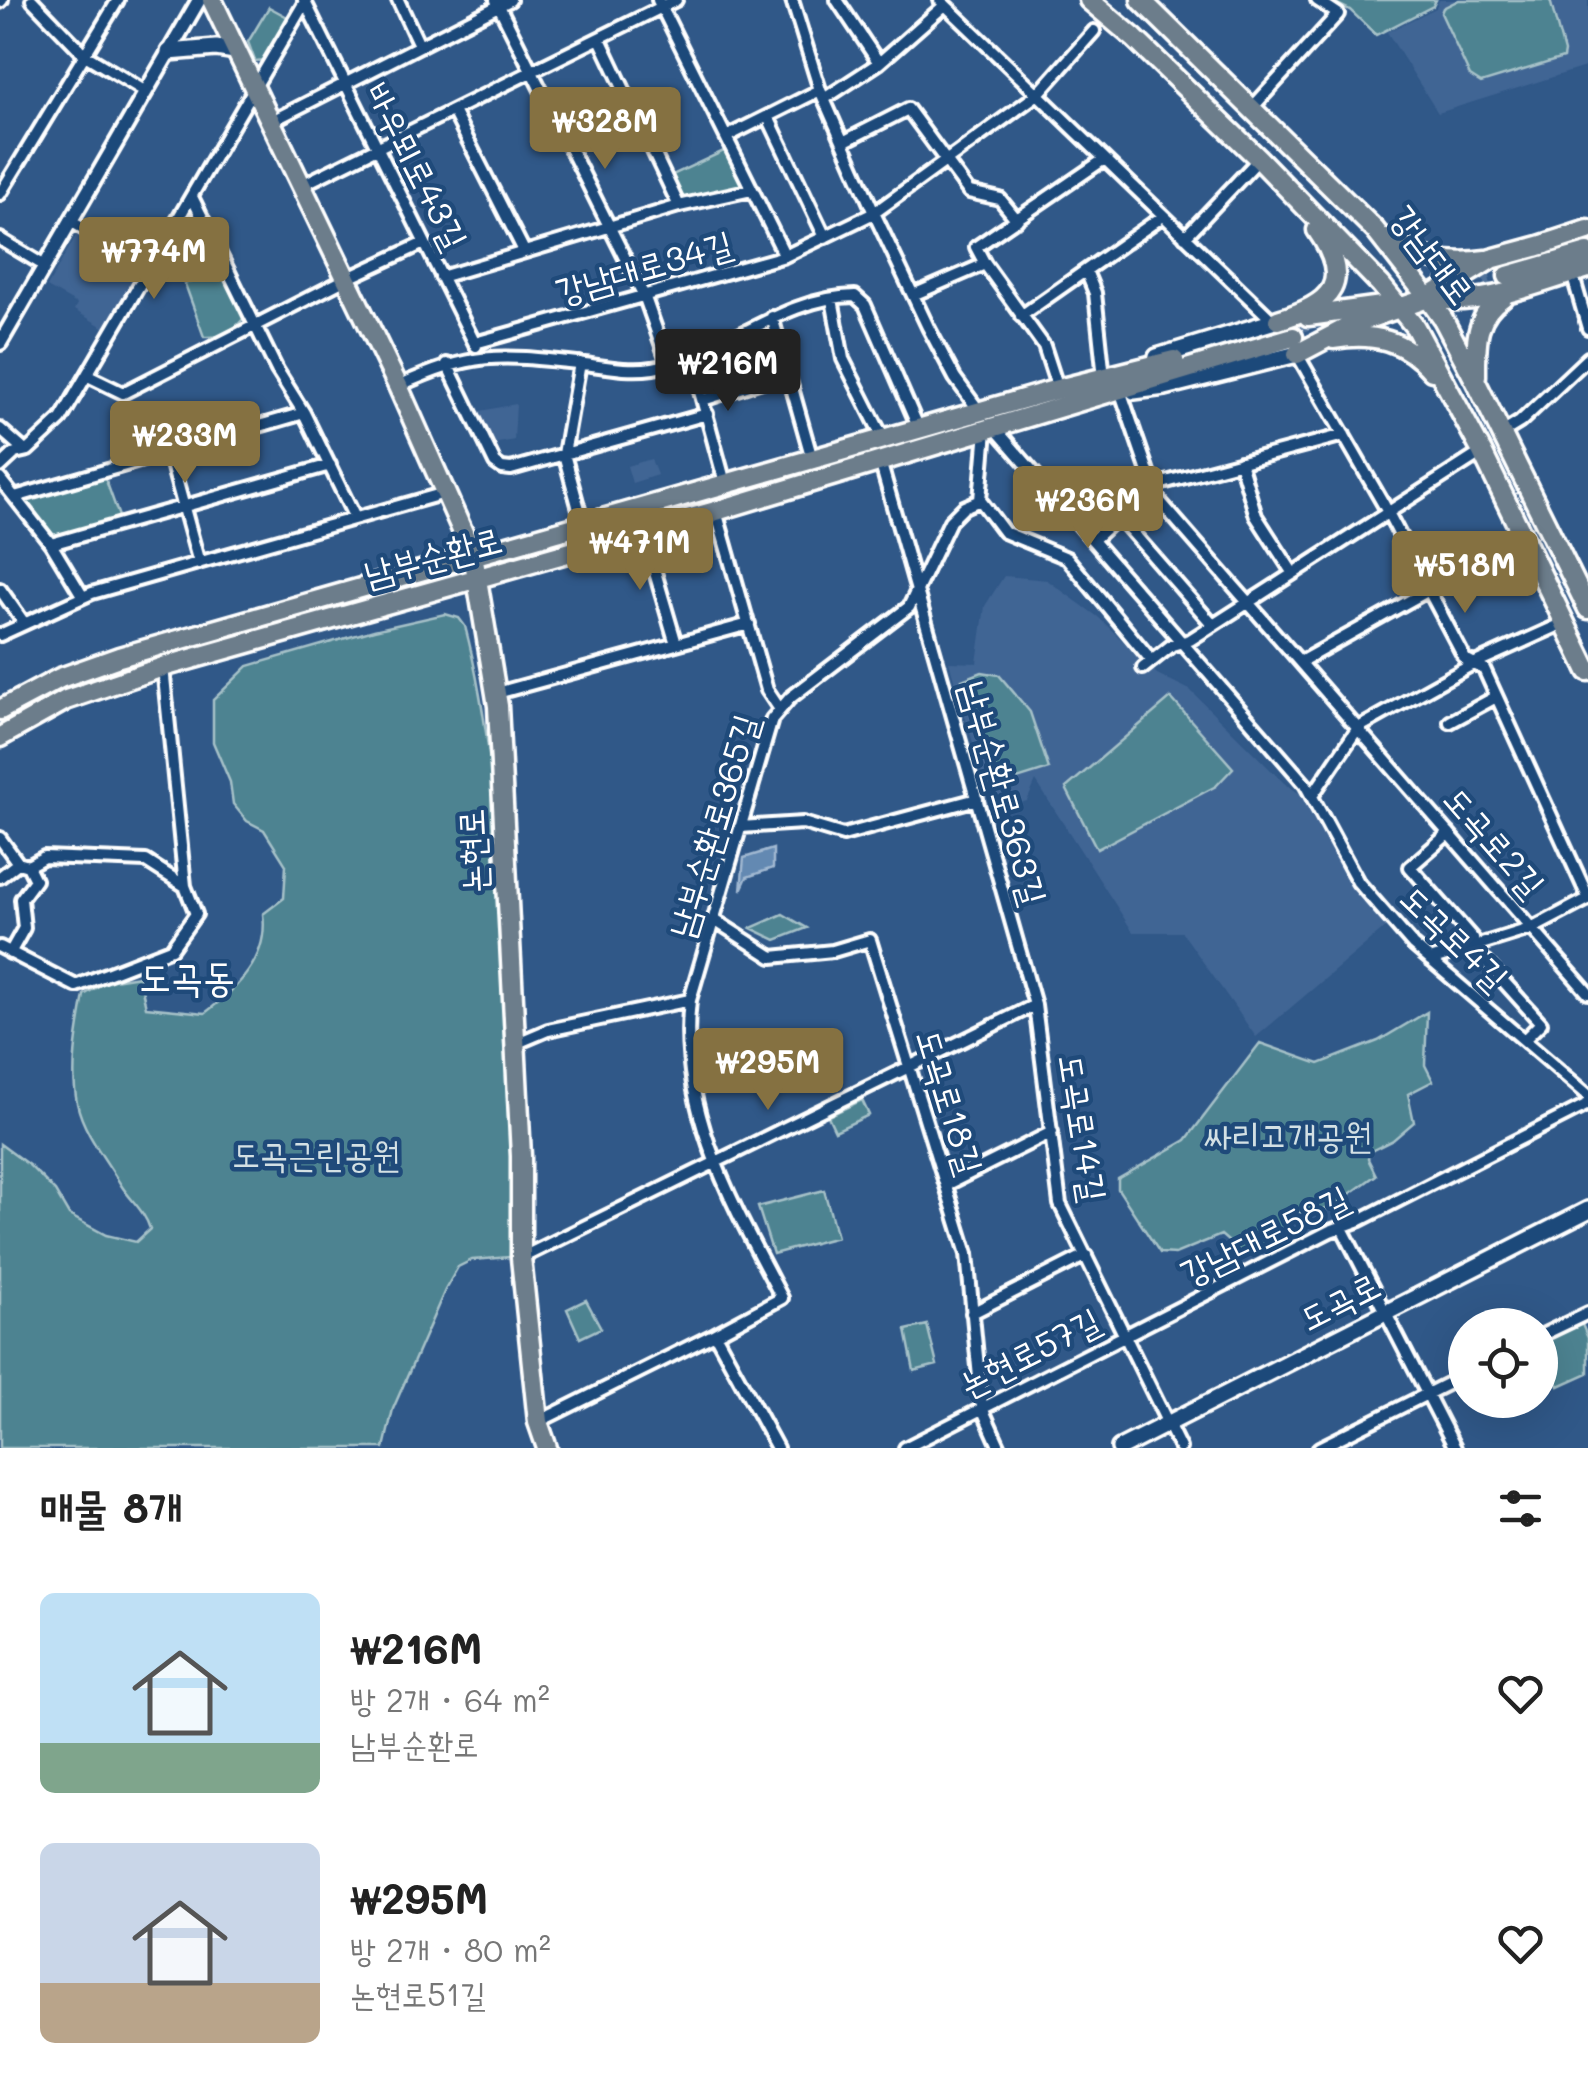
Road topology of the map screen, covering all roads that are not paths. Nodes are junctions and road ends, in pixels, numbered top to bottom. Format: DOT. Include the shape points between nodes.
graph roads {
  1 [pos="32,0"];
  2 [pos="199,0"];
  3 [pos="212,0"];
  4 [pos="398,0"];
  5 [pos="676,0"];
  6 [pos="792,0"];
  7 [pos="837,0"];
  8 [pos="1089,0"];
  9 [pos="1140,0"];
  10 [pos="1317,0"];
  11 [pos="117,1"];
  12 [pos="305,1"];
  13 [pos="502,2"];
  14 [pos="942,3"];
  15 [pos="660,4"];
  16 [pos="1094,31"];
  17 [pos="600,39"];
  18 [pos="419,45"];
  19 [pos="235,51"];
  20 [pos="168,52"];
  21 [pos="85,55"];
  22 [pos="880,62"];
  23 [pos="532,74"];
  24 [pos="344,84"];
  25 [pos="254,90"];
  26 [pos="146,92"];
  27 [pos="822,94"];
  28 [pos="1038,94"];
  29 [pos="1252,108"];
  30 [pos="453,112"];
  31 [pos="768,117"];
  32 [pos="269,122"];
  33 [pos="726,136"];
  34 [pos="843,142"];
  35 [pos="378,149"];
  36 [pos="1259,159"];
  37 [pos="1102,160"];
  38 [pos="946,161"];
  39 [pos="300,186"];
  40 [pos="751,190"];
  41 [pos="0,194"];
  42 [pos="1294,195"];
  43 [pos="192,197"];
  44 [pos="679,206"];
  45 [pos="874,212"];
  46 [pos="1163,216"];
  47 [pos="1016,220"];
  48 [pos="70,221"];
  49 [pos="611,228"];
  50 [pos="1375,230"];
  51 [pos="1588,230"];
  52 [pos="825,236"];
  53 [pos="1185,237"];
  54 [pos="0,240"];
  55 [pos="1588,241"];
  56 [pos="424,243"];
  57 [pos="1546,244"];
  58 [pos="524,250"];
  59 [pos="1588,253"];
  60 [pos="786,256"];
  61 [pos="984,264"];
  62 [pos="45,266"];
  63 [pos="152,267"];
  64 [pos="1580,270"];
  65 [pos="1086,271"];
  66 [pos="1505,273"];
  67 [pos="441,277"];
  68 [pos="346,278"];
  69 [pos="913,295"];
  70 [pos="645,298"];
  71 [pos="1428,298"];
  72 [pos="832,299"];
  73 [pos="1398,306"];
  74 [pos="1021,316"];
  75 [pos="772,317"];
  76 [pos="256,326"];
  77 [pos="1588,328"];
  78 [pos="1286,332"];
  79 [pos="0,342"];
  80 [pos="474,343"];
  81 [pos="690,355"];
  82 [pos="480,356"];
  83 [pos="668,363"];
  84 [pos="1586,363"];
  85 [pos="447,364"];
  86 [pos="580,364"];
  87 [pos="787,373"];
  88 [pos="88,376"];
  89 [pos="1476,382"];
  90 [pos="398,386"];
  91 [pos="1102,387"];
  92 [pos="1058,389"];
  93 [pos="1122,393"];
  94 [pos="1452,394"];
  95 [pos="703,400"];
  96 [pos="980,412"];
  97 [pos="304,413"];
  98 [pos="707,414"];
  99 [pos="0,429"];
  100 [pos="919,429"];
  101 [pos="990,429"];
  102 [pos="1502,433"];
  103 [pos="1344,435"];
  104 [pos="884,440"];
  105 [pos="24,450"];
  106 [pos="1482,452"];
  107 [pos="169,453"];
  108 [pos="564,454"];
  109 [pos="812,459"];
  110 [pos="880,462"];
  111 [pos="1240,462"];
  112 [pos="330,466"];
  113 [pos="0,467"];
  114 [pos="0,479"];
  115 [pos="725,484"];
  116 [pos="1152,486"];
  117 [pos="445,493"];
  118 [pos="15,498"];
  119 [pos="980,500"];
  120 [pos="183,508"];
  121 [pos="716,511"];
  122 [pos="1387,514"];
  123 [pos="1119,517"];
  124 [pos="354,518"];
  125 [pos="583,524"];
  126 [pos="643,531"];
  127 [pos="1094,539"];
  128 [pos="51,544"];
  129 [pos="473,554"];
  130 [pos="198,563"];
  131 [pos="1292,572"];
  132 [pos="478,580"];
  133 [pos="0,590"];
  134 [pos="1428,590"];
  135 [pos="916,596"];
  136 [pos="83,597"];
  137 [pos="1585,597"];
  138 [pos="1248,601"];
  139 [pos="24,623"];
  140 [pos="1564,623"];
  141 [pos="749,624"];
  142 [pos="1213,625"];
  143 [pos="0,635"];
  144 [pos="1182,643"];
  145 [pos="676,644"];
  146 [pos="1300,662"];
  147 [pos="1473,664"];
  148 [pos="163,667"];
  149 [pos="1588,671"];
  150 [pos="496,694"];
  151 [pos="1496,698"];
  152 [pos="4,707"];
  153 [pos="780,708"];
  154 [pos="1450,722"];
  155 [pos="19,724"];
  156 [pos="1358,728"];
  157 [pos="0,737"];
  158 [pos="1312,796"];
  159 [pos="977,798"];
  160 [pos="740,827"];
  161 [pos="1449,833"];
  162 [pos="0,838"];
  163 [pos="23,865"];
  164 [pos="0,878"];
  165 [pos="185,886"];
  166 [pos="1588,898"];
  167 [pos="713,920"];
  168 [pos="1532,928"];
  169 [pos="1474,946"];
  170 [pos="5,950"];
  171 [pos="1430,960"];
  172 [pos="1588,992"];
  173 [pos="690,1000"];
  174 [pos="1035,1005"];
  175 [pos="1524,1040"];
  176 [pos="515,1044"];
  177 [pos="910,1067"];
  178 [pos="1588,1095"];
  179 [pos="1588,1104"];
  180 [pos="1052,1132"];
  181 [pos="714,1163"];
  182 [pos="946,1185"];
  183 [pos="1588,1210"];
  184 [pos="1342,1228"];
  185 [pos="1086,1255"];
  186 [pos="521,1258"];
  187 [pos="1385,1312"];
  188 [pos="1588,1312"];
  189 [pos="972,1314"];
  190 [pos="1558,1327"];
  191 [pos="715,1334"];
  192 [pos="1127,1335"];
  193 [pos="1448,1384"];
  194 [pos="1427,1394"];
  195 [pos="982,1408"];
  196 [pos="538,1422"];
  197 [pos="1168,1424"];
  198 [pos="547,1448"];
  199 [pos="777,1448"];
  200 [pos="905,1448"];
  201 [pos="1000,1448"];
  202 [pos="1120,1448"];
  203 [pos="1180,1448"];
  204 [pos="1319,1448"];
  205 [pos="1455,1448"];
  1 -- 21 [label="street"];
  2 -- 20 [label="street"];
  3 -- 19 [label="main road, 논현로"];
  4 -- 18 [label="street"];
  5 -- 15 [label="street"];
  6 -- 27 [label="street"];
  7 -- 22 [label="street"];
  8 -- 36 [label="main road, 강남대로"];
  9 -- 29 [label="main road, 강남대로"];
  10 -- 29 [label="street" via="1338,14"];
  11 -- 21 [label="street"];
  12 -- 24 [label="street, 바우뫼로43길"];
  12 -- 25 [label="street"];
  13 -- 18 [label="street"];
  13 -- 23 [label="street"];
  14 -- 22 [label="street"];
  14 -- 28 [label="street"];
  15 -- 17 [label="street"];
  15 -- 33 [label="street"];
  16 -- 28 [label="street, 강남대로34길"];
  17 -- 23 [label="street"];
  17 -- 44 [label="street"];
  18 -- 24 [label="street"];
  19 -- 20 [label="main road"];
  19 -- 25 [label="main road, 논현로"];
  20 -- 26 [label="street"];
  21 -- 26 [label="street"];
  21 -- 41 [label="street"];
  22 -- 27 [label="street"];
  23 -- 30 [label="street"];
  23 -- 49 [label="street"];
  24 -- 32 [label="street"];
  24 -- 35 [label="street, 바우뫼로43길"];
  25 -- 32 [label="main road, 논현로"];
  25 -- 43 [label="street"];
  26 -- 48 [label="street"];
  27 -- 31 [label="street"];
  27 -- 34 [label="street"];
  28 -- 37 [label="street"];
  28 -- 38 [label="street, 강남대로34길"];
  29 -- 50 [label="main road, 강남대로"];
  30 -- 35 [label="street"];
  30 -- 58 [label="street"];
  31 -- 33 [label="street"];
  31 -- 52 [label="street"];
  32 -- 39 [label="main road, 논현로"];
  33 -- 40 [label="street"];
  34 -- 38 [label="street" via="908,109"];
  34 -- 45 [label="street"];
  35 -- 39 [label="street"];
  35 -- 56 [label="street, 바우뫼로43길"];
  36 -- 42 [label="main road, 강남대로"];
  36 -- 53 [label="street"];
  37 -- 46 [label="street"];
  37 -- 47 [label="street"];
  38 -- 45 [label="street, 강남대로34길"];
  38 -- 47 [label="street" via="968,192 1000,199"];
  39 -- 68 [label="main road, 논현로"];
  40 -- 44 [label="street"];
  40 -- 60 [label="street"];
  42 -- 73 [label="main road, 강남대로"];
  42 -- 78 [label="main road" via="1331,252 1334,284"];
  43 -- 63 [label="street"];
  43 -- 76 [label="street"];
  44 -- 49 [label="street"];
  45 -- 52 [label="street, 강남대로34길"];
  45 -- 69 [label="street"];
  46 -- 53 [label="street"];
  46 -- 65 [label="street"];
  47 -- 61 [label="street" via="976,247"];
  48 -- 62 [label="street"];
  48 -- 63 [label="street"];
  49 -- 58 [label="street"];
  49 -- 70 [label="street"];
  50 -- 66 [label="main road" via="1429,260"];
  50 -- 71 [label="main road, 강남대로"];
  51 -- 57 [label="main road"];
  52 -- 60 [label="street, 강남대로34길"];
  53 -- 78 [label="street"];
  54 -- 62 [label="street"];
  55 -- 66 [label="main road"];
  56 -- 67 [label="street, 바우뫼로43길"];
  56 -- 68 [label="street"];
  57 -- 66 [label="main road"];
  57 -- 66 [label="main road" via="1494,266 1500,288"];
  58 -- 67 [label="street"];
  59 -- 66 [label="main road"];
  60 -- 70 [label="street, 강남대로34길"];
  61 -- 69 [label="street"];
  61 -- 74 [label="street"];
  62 -- 79 [label="street"];
  63 -- 88 [label="street"];
  64 -- 66 [label="main road"];
  64 -- 77 [label="street"];
  65 -- 74 [label="street"];
  65 -- 91 [label="street" via="1095,293"];
  66 -- 71 [label="main road"];
  66 -- 71 [label="main road" via="1470,300"];
  66 -- 89 [label="main road" via="1482,317"];
  67 -- 80 [label="street, 바우뫼로43길"];
  68 -- 76 [label="street"];
  68 -- 90 [label="main road, 논현로"];
  69 -- 96 [label="street" via="954,378"];
  70 -- 80 [label="street, 강남대로34길"];
  70 -- 83 [label="street"];
  71 -- 73 [label="main road"];
  71 -- 89 [label="main road, 강남대로"];
  72 -- 75 [label="street"];
  72 -- 100 [label="street" via="855,296 864,304"];
  72 -- 104 [label="street" via="843,359"];
  73 -- 78 [label="main road"];
  73 -- 78 [label="main road" via="1332,334"];
  73 -- 94 [label="main road, 강남대로"];
  74 -- 92 [label="street" via="1044,346"];
  75 -- 81 [label="street"];
  75 -- 87 [label="street"];
  76 -- 88 [label="street" via="123,393"];
  76 -- 97 [label="street"];
  78 -- 91 [label="main road, 남부순환로"];
  78 -- 93 [label="main road" via="1164,387"];
  78 -- 94 [label="main road" via="1382,337 1416,354"];
  78 -- 103 [label="street"];
  80 -- 82 [label="street, 바우뫼로43길"];
  81 -- 83 [label="street"];
  81 -- 95 [label="street"];
  82 -- 85 [label="street"];
  82 -- 86 [label="street"];
  83 -- 86 [label="street" via="627,370"];
  84 -- 102 [label="street"];
  85 -- 90 [label="street"];
  85 -- 108 [label="street" via="502,468"];
  86 -- 108 [label="street"];
  87 -- 95 [label="street"];
  87 -- 109 [label="street"];
  88 -- 105 [label="street" via="61,419"];
  89 -- 102 [label="main road, 강남대로"];
  90 -- 117 [label="main road, 논현로"];
  91 -- 92 [label="main road, 남부순환로"];
  91 -- 93 [label="main road"];
  91 -- 101 [label="main road, 남부순환로"];
  92 -- 96 [label="main road, 남부순환로"];
  93 -- 116 [label="street, 도곡로2길"];
  94 -- 106 [label="main road, 강남대로"];
  95 -- 98 [label="street"];
  96 -- 100 [label="main road, 남부순환로"];
  97 -- 107 [label="street"];
  97 -- 112 [label="street"];
  98 -- 108 [label="street"];
  98 -- 115 [label="street"];
  99 -- 105 [label="street"];
  100 -- 104 [label="main road, 남부순환로"];
  101 -- 110 [label="main road, 남부순환로"];
  101 -- 119 [label="street"];
  101 -- 127 [label="street, 도곡로4길"];
  102 -- 137 [label="main road, 강남대로"];
  103 -- 111 [label="street"];
  103 -- 122 [label="street"];
  104 -- 109 [label="main road, 남부순환로"];
  105 -- 113 [label="street"];
  106 -- 122 [label="street"];
  106 -- 140 [label="main road, 강남대로"];
  107 -- 118 [label="street"];
  107 -- 120 [label="street"];
  108 -- 125 [label="street"];
  109 -- 115 [label="main road, 남부순환로"];
  110 -- 121 [label="main road, 남부순환로"];
  110 -- 135 [label="street, 남부순환로363길"];
  111 -- 116 [label="street"];
  111 -- 131 [label="street" via="1256,516"];
  112 -- 120 [label="street"];
  112 -- 124 [label="street"];
  114 -- 118 [label="street"];
  115 -- 125 [label="main road, 남부순환로"];
  116 -- 123 [label="street"];
  116 -- 138 [label="street, 도곡로2길"];
  117 -- 124 [label="street"];
  117 -- 129 [label="main road, 논현로"];
  118 -- 128 [label="street"];
  119 -- 135 [label="street" via="950,521"];
  119 -- 144 [label="street" via="1004,532 1067,558 1148,665"];
  120 -- 128 [label="street"];
  120 -- 130 [label="street"];
  121 -- 126 [label="main road, 남부순환로"];
  121 -- 141 [label="street, 남부순환로365길"];
  122 -- 131 [label="street"];
  122 -- 134 [label="street"];
  123 -- 127 [label="street"];
  123 -- 142 [label="street"];
  124 -- 130 [label="street"];
  125 -- 129 [label="main road, 남부순환로"];
  126 -- 132 [label="main road, 남부순환로"];
  126 -- 145 [label="street"];
  127 -- 144 [label="street, 도곡로4길"];
  128 -- 136 [label="street"];
  129 -- 132 [label="main road, 논현로"];
  129 -- 152 [label="main road, 남부순환로" via="119,657"];
  130 -- 136 [label="street"];
  131 -- 138 [label="street"];
  132 -- 148 [label="main road, 남부순환로"];
  132 -- 150 [label="main road, 논현로"];
  133 -- 139 [label="street"];
  134 -- 146 [label="street"];
  134 -- 147 [label="street"];
  135 -- 153 [label="street"];
  135 -- 159 [label="street, 남부순환로363길"];
  136 -- 139 [label="street"];
  138 -- 142 [label="street"];
  138 -- 146 [label="street, 도곡로2길"];
  139 -- 143 [label="street"];
  140 -- 147 [label="street"];
  140 -- 149 [label="main road, 강남대로"];
  141 -- 145 [label="street"];
  141 -- 153 [label="street, 남부순환로365길" via="767,690"];
  142 -- 144 [label="street"];
  144 -- 158 [label="street, 도곡로4길"];
  145 -- 150 [label="street"];
  146 -- 156 [label="street, 도곡로2길"];
  147 -- 151 [label="street" via="1484,669"];
  147 -- 156 [label="street"];
  148 -- 155 [label="main road, 남부순환로" via="66,700"];
  148 -- 165 [label="street"];
  150 -- 176 [label="main road, 논현로"];
  151 -- 154 [label="street"];
  151 -- 166 [label="street"];
  152 -- 155 [label="main road"];
  153 -- 160 [label="street, 남부순환로365길"];
  155 -- 157 [label="main road, 남부순환로"];
  156 -- 158 [label="street"];
  156 -- 161 [label="street, 도곡로2길"];
  158 -- 171 [label="street, 도곡로4길" via="1358,882"];
  159 -- 160 [label="street" via="843,835 803,823"];
  159 -- 174 [label="street, 남부순환로363길"];
  160 -- 167 [label="street, 남부순환로365길"];
  161 -- 168 [label="street, 도곡로2길"];
  161 -- 169 [label="street" via="1410,867"];
  162 -- 163 [label="street"];
  163 -- 164 [label="street"];
  163 -- 165 [label="street" via="44,857 146,861"];
  163 -- 170 [label="street" via="35,880 20,899 24,928"];
  165 -- 170 [label="street" via="196,914 171,949 76,986"];
  166 -- 168 [label="street"];
  167 -- 173 [label="street, 남부순환로365길"];
  167 -- 177 [label="street, 도곡로18길" via="772,958 833,952 870,940"];
  168 -- 169 [label="street"];
  168 -- 172 [label="street, 도곡로2길"];
  169 -- 171 [label="street"];
  169 -- 175 [label="street" via="1541,1024"];
  171 -- 175 [label="street, 도곡로4길"];
  173 -- 176 [label="street" via="548,1030"];
  173 -- 181 [label="street, 남부순환로365길" via="687,1048"];
  174 -- 177 [label="street"];
  174 -- 180 [label="street, 도곡로14길"];
  175 -- 178 [label="street, 도곡로4길"];
  176 -- 186 [label="main road, 논현로"];
  177 -- 181 [label="street"];
  177 -- 182 [label="street, 도곡로18길"];
  179 -- 184 [label="street, 강남대로58길"];
  180 -- 182 [label="street"];
  180 -- 185 [label="street, 도곡로14길" via="1060,1204"];
  181 -- 186 [label="street"];
  181 -- 191 [label="street, 남부순환로365길" via="782,1298"];
  182 -- 189 [label="street, 도곡로18길" via="967,1254"];
  183 -- 187 [label="main road, 도곡로"];
  184 -- 187 [label="street"];
  184 -- 192 [label="street, 강남대로58길"];
  185 -- 189 [label="street, 도곡로14길"];
  185 -- 192 [label="street, 도곡로14길"];
  186 -- 196 [label="main road, 논현로"];
  187 -- 194 [label="street"];
  187 -- 197 [label="main road, 도곡로"];
  188 -- 190 [label="street"];
  189 -- 195 [label="street, 도곡로18길"];
  191 -- 196 [label="street"];
  191 -- 199 [label="street"];
  192 -- 195 [label="street, 논현로57길"];
  192 -- 197 [label="street, 도곡로14길"];
  193 -- 194 [label="street"];
  194 -- 204 [label="street"];
  194 -- 205 [label="street"];
  195 -- 200 [label="street, 논현로57길"];
  195 -- 201 [label="street, 도곡로18길"];
  196 -- 198 [label="main road, 논현로"];
  197 -- 202 [label="main road, 도곡로"];
  197 -- 203 [label="street, 도곡로14길"];
}
